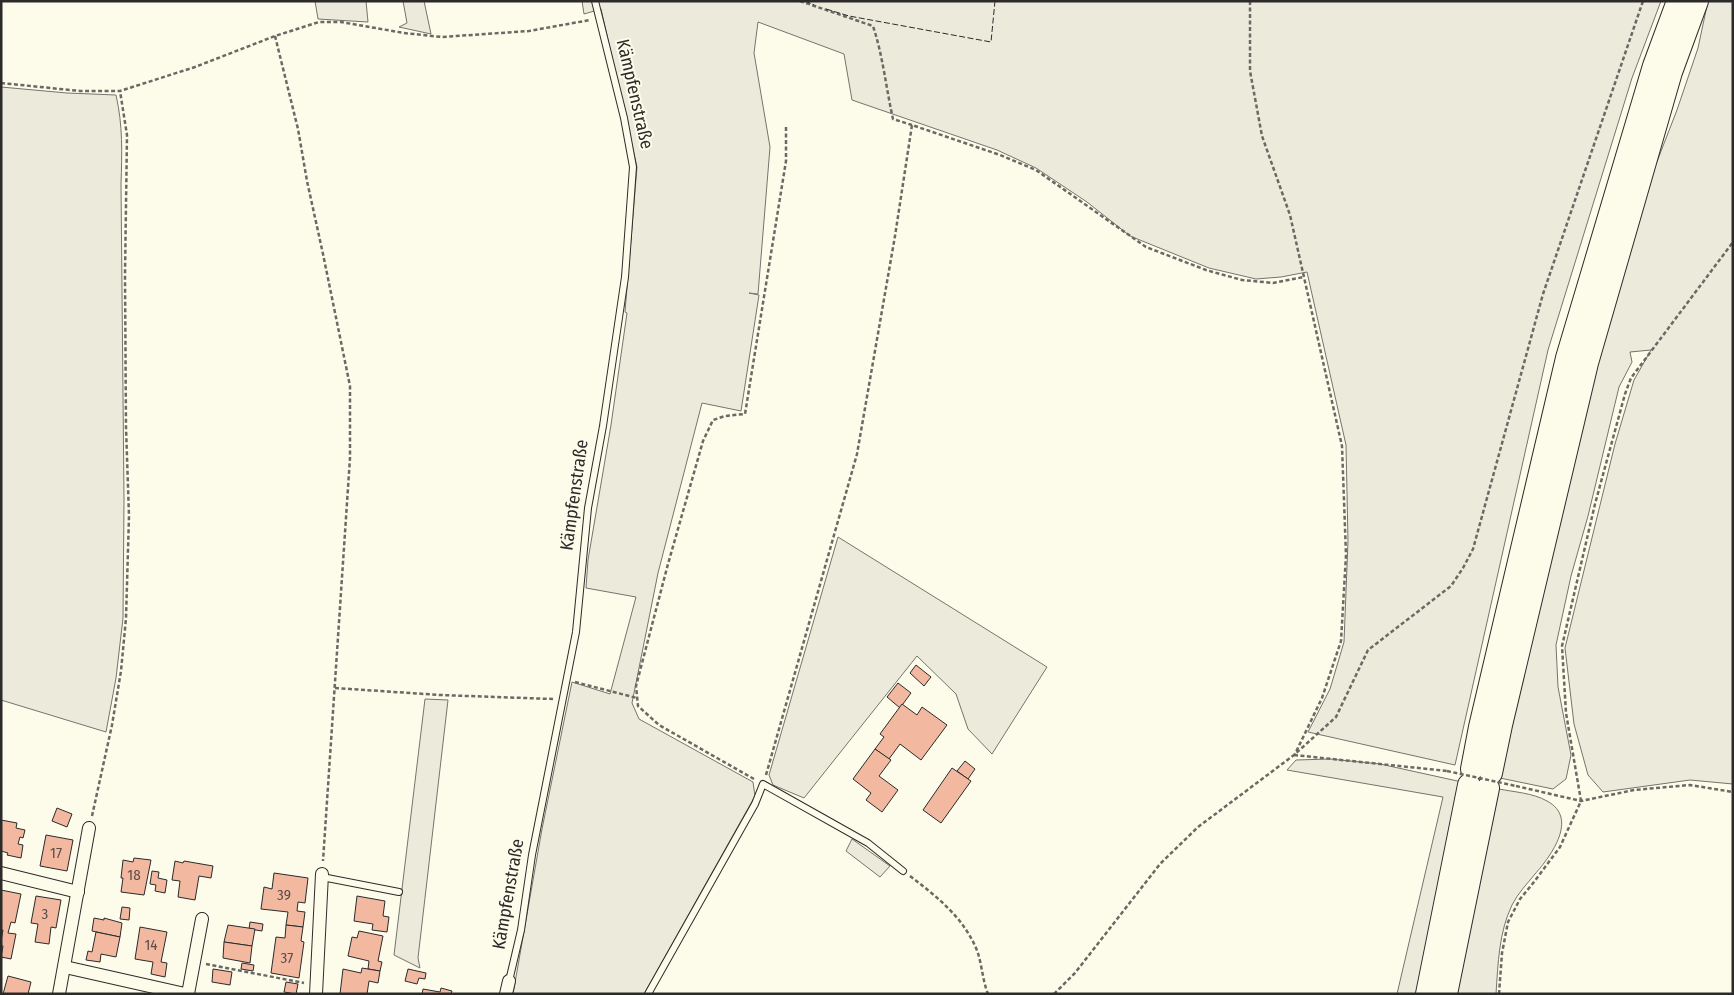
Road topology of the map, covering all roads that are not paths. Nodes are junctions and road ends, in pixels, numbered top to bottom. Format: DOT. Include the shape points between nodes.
graph roads {
  1 [pos="595,1"];
  2 [pos="1678,1"];
  3 [pos="1697,1"];
  4 [pos="1480,779"];
  5 [pos="89,828"];
  6 [pos="903,871"];
  7 [pos="1,873"];
  8 [pos="322,876"];
  9 [pos="78,892"];
  10 [pos="399,892"];
  11 [pos="202,919"];
  12 [pos="65,967"];
  13 [pos="508,988"];
  14 [pos="316,990"];
  15 [pos="59,994"];
  16 [pos="187,994"];
  17 [pos="648,994"];
  18 [pos="1427,994"];
  19 [pos="1446,994"];
  1 -- 13 [label="lane, Kämpfenstraße" via="633,167 624,277 588,508 576,632"];
  2 -- 4 [label="highway" via="1654,66 1567,358 1485,707"];
  3 -- 4 [label="highway" via="1671,72 1587,363 1501,725"];
  4 -- 18 [label="highway"];
  4 -- 19 [label="highway"];
  5 -- 9 [label="street"];
  6 -- 17 [label="lane" via="868,843 763,784 755,804"];
  7 -- 9 [label="street"];
  8 -- 10 [label="lane"];
  8 -- 14 [label="street"];
  9 -- 12 [label="street"];
  11 -- 16 [label="street"];
  12 -- 15 [label="street"];
  12 -- 16 [label="street"];
}
